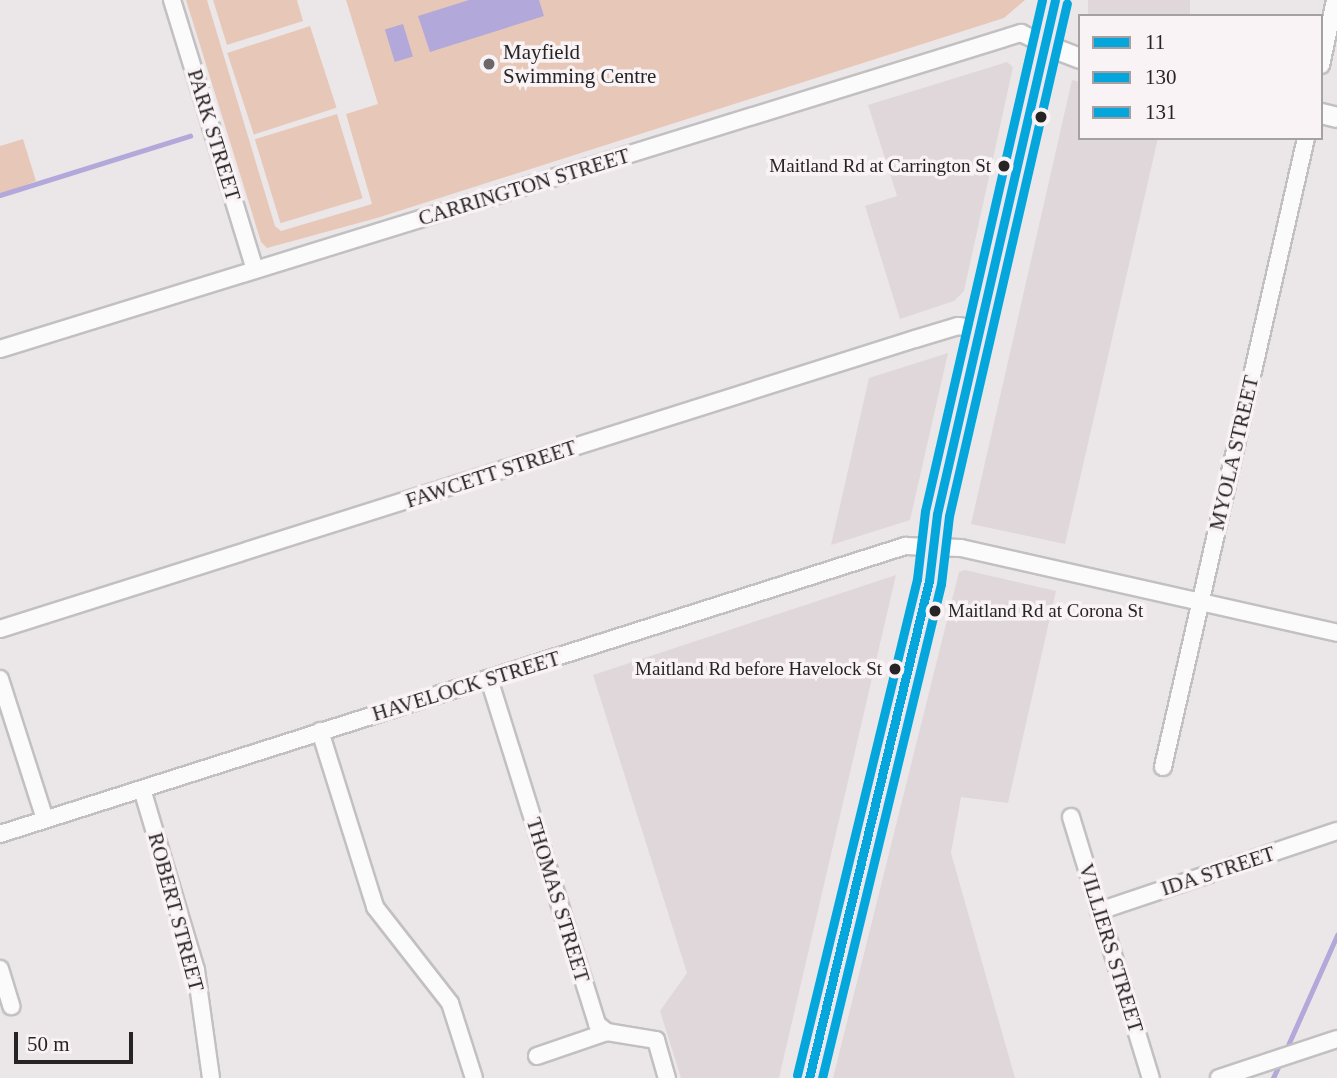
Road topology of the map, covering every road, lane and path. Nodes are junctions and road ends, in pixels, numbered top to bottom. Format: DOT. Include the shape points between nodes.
graph roads {
  1 [pos="172,0"];
  2 [pos="1055,0"];
  3 [pos="1335,0"];
  4 [pos="1046,45"];
  5 [pos="1323,56"];
  6 [pos="1078,57"];
  7 [pos="1306,140"];
  8 [pos="255,269"];
  9 [pos="982,330"];
  10 [pos="0,349"];
  11 [pos="933,547"];
  12 [pos="1200,603"];
  13 [pos="1,626"];
  14 [pos="1337,633"];
  15 [pos="0,679"];
  16 [pos="489,679"];
  17 [pos="320,731"];
  18 [pos="1163,767"];
  19 [pos="142,789"];
  20 [pos="1070,817"];
  21 [pos="45,820"];
  22 [pos="1337,831"];
  23 [pos="0,834"];
  24 [pos="1099,911"];
  25 [pos="0,969"];
  26 [pos="11,1006"];
  27 [pos="607,1032"];
  28 [pos="1330,1041"];
  29 [pos="537,1056"];
  30 [pos="211,1078"];
  31 [pos="474,1078"];
  32 [pos="667,1078"];
  33 [pos="809,1078"];
  34 [pos="1151,1078"];
  35 [pos="1219,1078"];
  1 -- 8 [label="street, PARK STREET"];
  2 -- 4 [label="main road"];
  3 -- 5 [label="street"];
  4 -- 6 [label="street"];
  4 -- 8 [label="street, CARRINGTON STREET" via="1021,33"];
  4 -- 9 [label="main road"];
  7 -- 12 [label="street, MYOLA STREET"];
  8 -- 10 [label="street, CARRINGTON STREET"];
  9 -- 11 [label="main road" via="959,414"];
  9 -- 13 [label="street, FAWCETT STREET" via="958,326"];
  11 -- 12 [label="street, HAVELOCK STREET" via="961,548"];
  11 -- 16 [label="street, HAVELOCK STREET" via="905,547"];
  11 -- 33 [label="main road" via="929,581"];
  12 -- 14 [label="street, HAVELOCK STREET"];
  12 -- 18 [label="street, MYOLA STREET"];
  15 -- 21 [label="street"];
  16 -- 17 [label="street, HAVELOCK STREET"];
  16 -- 27 [label="street, THOMAS STREET" via="597,1024"];
  17 -- 19 [label="street, HAVELOCK STREET"];
  17 -- 31 [label="street" via="375,907 450,1003"];
  19 -- 21 [label="street, HAVELOCK STREET"];
  19 -- 30 [label="street, ROBERT STREET" via="196,970"];
  20 -- 24 [label="street, VILLIERS STREET"];
  21 -- 23 [label="street, HAVELOCK STREET"];
  22 -- 24 [label="street, IDA STREET"];
  24 -- 34 [label="street, VILLIERS STREET"];
  25 -- 26 [label="street"];
  27 -- 29 [label="street"];
  27 -- 32 [label="street" via="656,1040"];
  28 -- 35 [label="street"];
}
